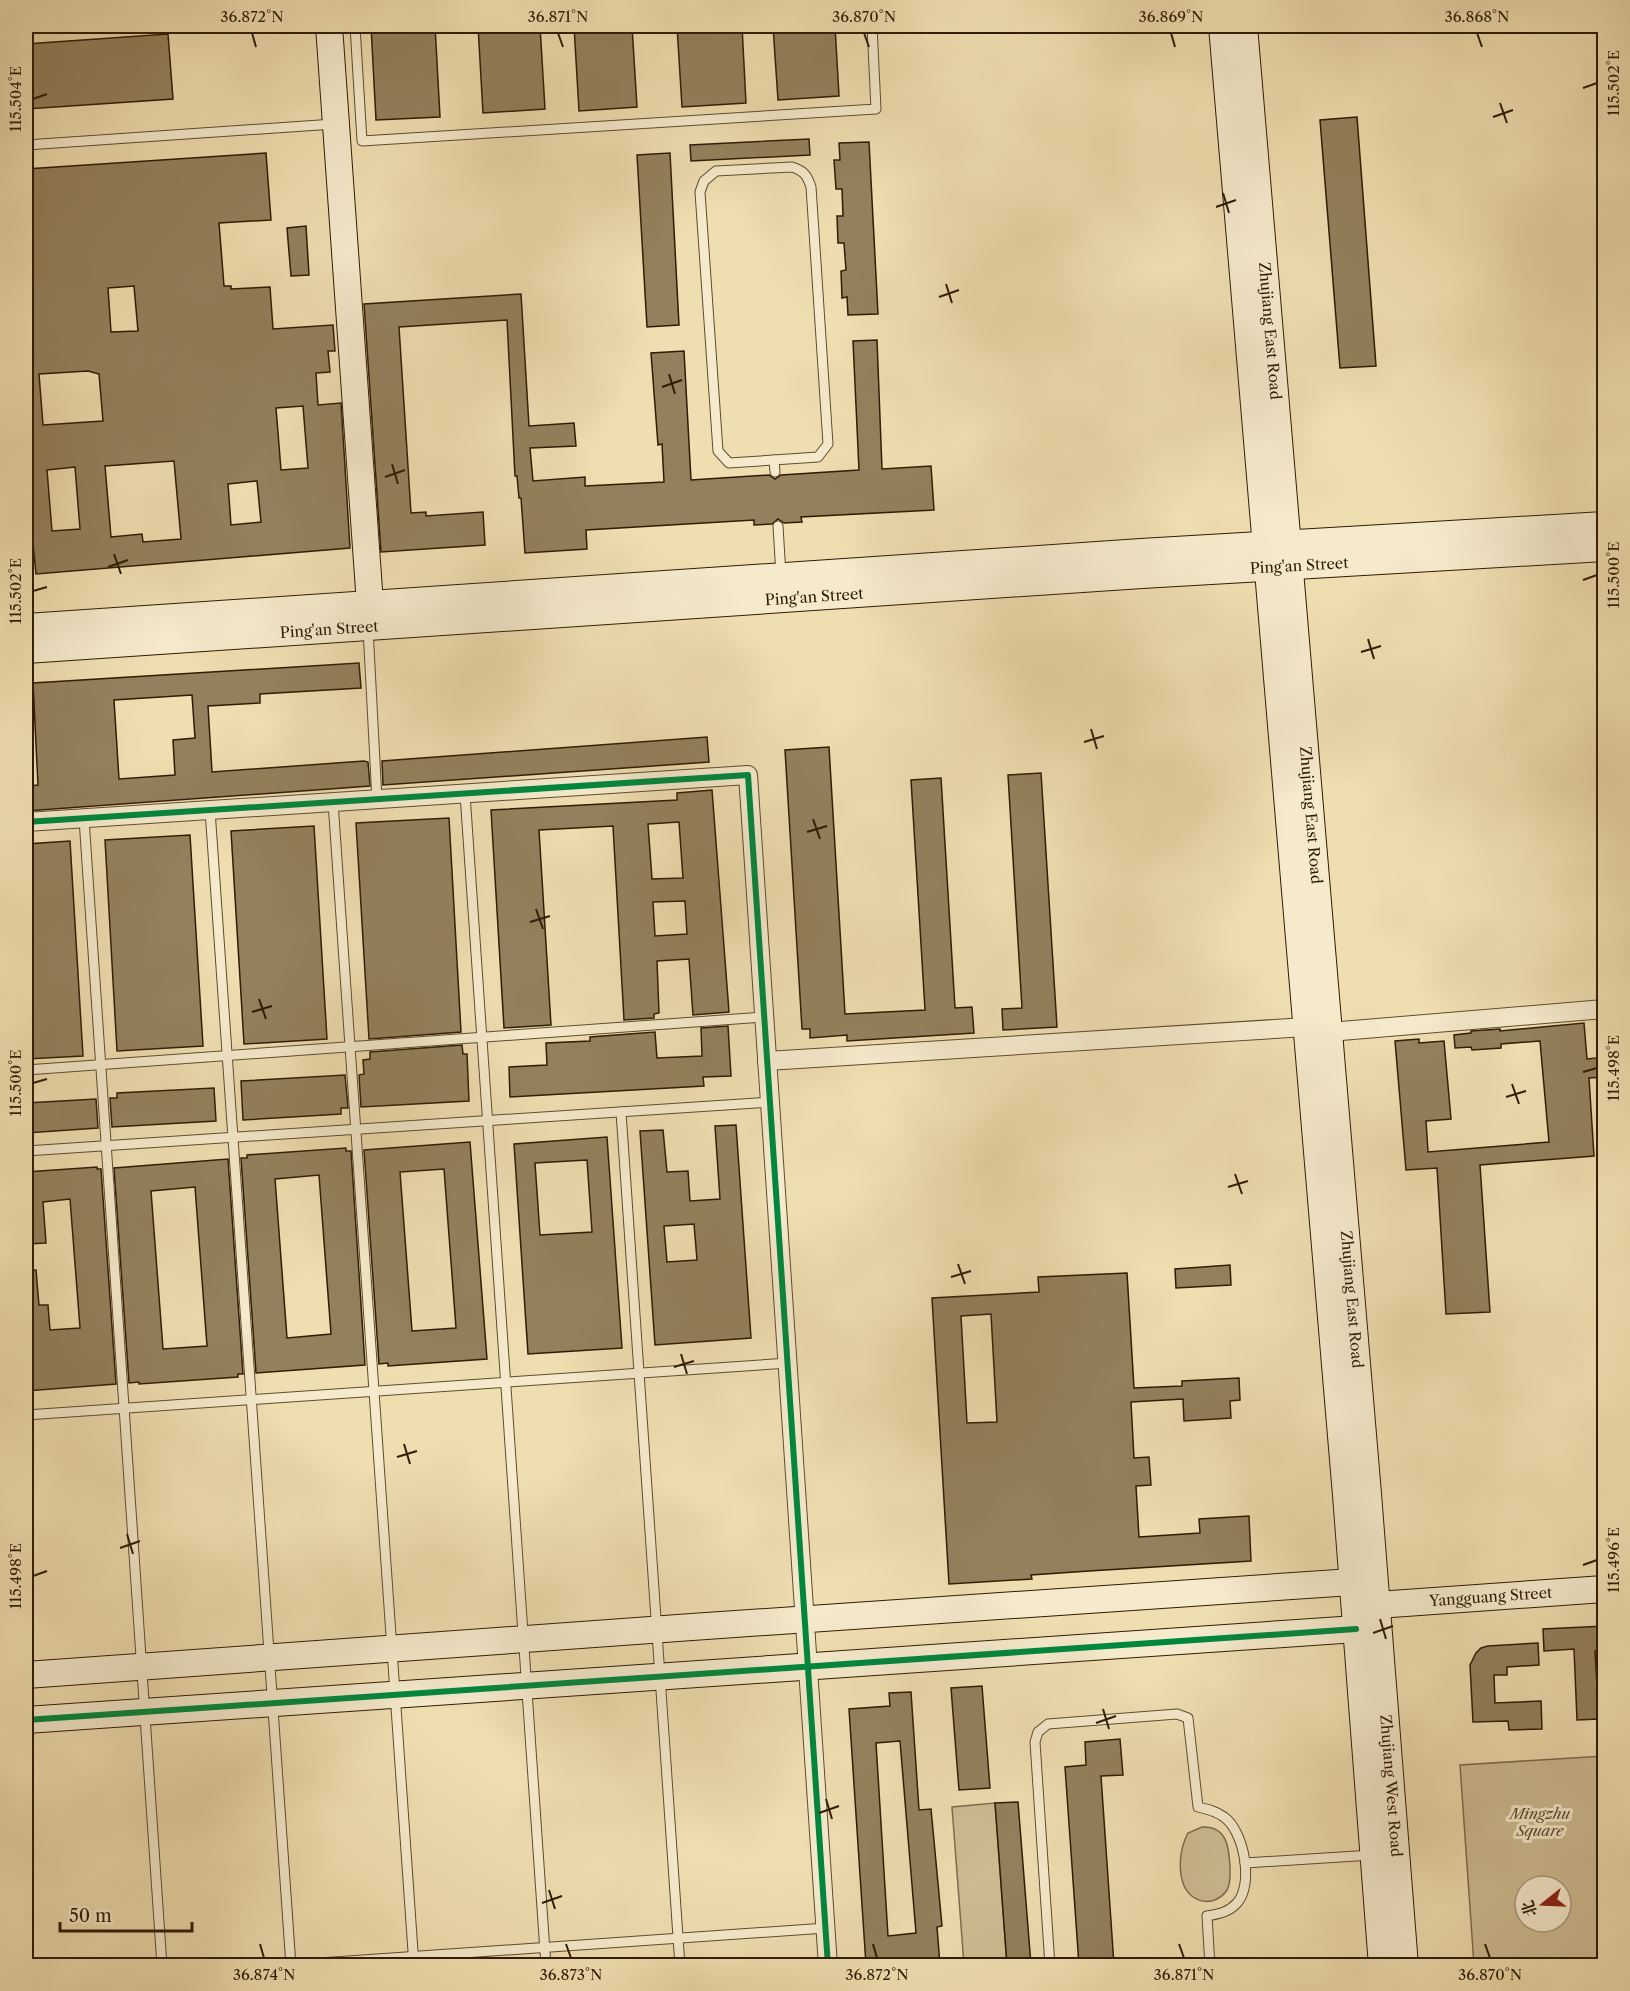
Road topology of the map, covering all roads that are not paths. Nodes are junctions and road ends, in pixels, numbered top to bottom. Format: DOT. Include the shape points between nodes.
graph roads {
  1 [pos="329,26"];
  2 [pos="355,26"];
  3 [pos="872,26"];
  4 [pos="1222,26"];
  5 [pos="1244,26"];
  6 [pos="336,124"];
  7 [pos="26,145"];
  8 [pos="774,460"];
  9 [pos="775,472"];
  10 [pos="1605,525"];
  11 [pos="778,526"];
  12 [pos="1605,548"];
  13 [pos="1276,556"];
  14 [pos="782,576"];
  15 [pos="369,615"];
  16 [pos="26,622"];
  17 [pos="26,627"];
  18 [pos="26,650"];
  19 [pos="465,794"];
  20 [pos="377,800"];
  21 [pos="333,802"];
  22 [pos="210,810"];
  23 [pos="84,819"];
  24 [pos="26,822"];
  25 [pos="1605,1009"];
  26 [pos="764,1017"];
  27 [pos="1318,1030"];
  28 [pos="482,1037"];
  29 [pos="350,1047"];
  30 [pos="227,1056"];
  31 [pos="767,1061"];
  32 [pos="101,1065"];
  33 [pos="26,1070"];
  34 [pos="770,1102"];
  35 [pos="621,1112"];
  36 [pos="488,1120"];
  37 [pos="356,1129"];
  38 [pos="233,1137"];
  39 [pos="106,1146"];
  40 [pos="26,1151"];
  41 [pos="788,1363"];
  42 [pos="639,1373"];
  43 [pos="506,1382"];
  44 [pos="374,1391"];
  45 [pos="251,1400"];
  46 [pos="124,1408"];
  47 [pos="26,1415"];
  48 [pos="1605,1589"];
  49 [pos="1360,1605"];
  50 [pos="805,1619"];
  51 [pos="657,1629"];
  52 [pos="524,1639"];
  53 [pos="392,1649"];
  54 [pos="269,1658"];
  55 [pos="141,1667"];
  56 [pos="808,1667"];
  57 [pos="26,1676"];
  58 [pos="660,1677"];
  59 [pos="527,1686"];
  60 [pos="395,1695"];
  61 [pos="272,1703"];
  62 [pos="144,1712"];
  63 [pos="26,1720"];
  64 [pos="1374,1855"];
  65 [pos="1245,1863"];
  66 [pos="826,1928"];
  67 [pos="678,1938"];
  68 [pos="545,1947"];
  69 [pos="414,1961"];
  70 [pos="162,1965"];
  71 [pos="276,1965"];
  72 [pos="290,1965"];
  73 [pos="546,1965"];
  74 [pos="680,1965"];
  75 [pos="828,1965"];
  76 [pos="1050,1965"];
  77 [pos="1210,1965"];
  78 [pos="1382,1965"];
  79 [pos="1405,1965"];
  1 -- 6 [label="main road"];
  2 -- 3 [label="lane" via="362,141 876,109"];
  4 -- 13 [label="main road, Zhujiang East Road"];
  5 -- 13 [label="main road, Zhujiang East Road"];
  6 -- 7 [label="lane"];
  6 -- 15 [label="main road"];
  8 -- 8 [label="lane" via="818,457 828,444 810,187 807,176 792,167 716,171 704,181 700,192 718,451 729,463"];
  8 -- 9 [label="lane"];
  10 -- 13 [label="main road, Ping'an Street"];
  11 -- 14 [label="lane"];
  12 -- 13 [label="main road, Ping'an Street"];
  13 -- 14 [label="main road, Ping'an Street"];
  13 -- 15 [label="main road, Ping'an Street"];
  13 -- 27 [label="main road, Zhujiang East Road"];
  14 -- 15 [label="main road, Ping'an Street"];
  15 -- 17 [label="main road, Ping'an Street"];
  15 -- 18 [label="main road, Ping'an Street"];
  15 -- 20 [label="lane"];
  16 -- 17 [label="street"];
  19 -- 20 [label="street"];
  19 -- 26 [label="street" via="748,775"];
  19 -- 28 [label="lane"];
  20 -- 21 [label="street"];
  21 -- 22 [label="street"];
  21 -- 29 [label="lane"];
  22 -- 23 [label="street"];
  22 -- 30 [label="lane"];
  23 -- 24 [label="street"];
  23 -- 32 [label="lane"];
  25 -- 27 [label="street"];
  26 -- 28 [label="lane"];
  26 -- 31 [label="street"];
  27 -- 31 [label="street"];
  27 -- 49 [label="main road, Zhujiang East Road"];
  28 -- 29 [label="lane"];
  28 -- 36 [label="lane"];
  29 -- 30 [label="lane"];
  29 -- 37 [label="lane"];
  30 -- 32 [label="lane"];
  30 -- 38 [label="lane"];
  31 -- 34 [label="street"];
  32 -- 33 [label="lane"];
  32 -- 39 [label="lane"];
  34 -- 35 [label="lane"];
  34 -- 41 [label="street"];
  35 -- 36 [label="lane"];
  35 -- 42 [label="lane"];
  36 -- 37 [label="lane"];
  36 -- 43 [label="lane"];
  37 -- 38 [label="lane"];
  37 -- 44 [label="lane"];
  38 -- 39 [label="lane"];
  38 -- 45 [label="lane"];
  39 -- 40 [label="lane"];
  39 -- 46 [label="lane"];
  41 -- 42 [label="lane"];
  41 -- 50 [label="street"];
  42 -- 43 [label="lane"];
  42 -- 51 [label="lane"];
  43 -- 44 [label="lane"];
  43 -- 52 [label="lane"];
  44 -- 45 [label="lane"];
  44 -- 53 [label="lane"];
  45 -- 46 [label="lane"];
  45 -- 54 [label="lane"];
  46 -- 47 [label="lane"];
  46 -- 55 [label="lane"];
  48 -- 49 [label="main road, Yangguang Street"];
  49 -- 50 [label="main road"];
  49 -- 56 [label="main road"];
  49 -- 64 [label="main road, Zhujiang West Road"];
  49 -- 79 [label="main road, Zhujiang West Road"];
  50 -- 51 [label="main road"];
  50 -- 56 [label="street"];
  51 -- 52 [label="main road"];
  51 -- 58 [label="lane"];
  52 -- 53 [label="main road"];
  52 -- 59 [label="lane"];
  53 -- 54 [label="main road"];
  53 -- 60 [label="lane"];
  54 -- 55 [label="main road"];
  54 -- 61 [label="lane"];
  55 -- 57 [label="main road"];
  55 -- 62 [label="lane"];
  56 -- 58 [label="main road"];
  56 -- 66 [label="street"];
  58 -- 59 [label="main road"];
  58 -- 67 [label="lane"];
  59 -- 60 [label="main road"];
  59 -- 68 [label="lane"];
  60 -- 61 [label="main road"];
  60 -- 69 [label="lane"];
  61 -- 62 [label="main road"];
  61 -- 72 [label="lane"];
  62 -- 63 [label="main road"];
  62 -- 70 [label="lane"];
  64 -- 65 [label="lane"];
  64 -- 78 [label="main road, Zhujiang West Road"];
  65 -- 76 [label="lane" via="1237,1834 1226,1817 1198,1807 1188,1718 1176,1714 1047,1724 1038,1732 1035,1742"];
  65 -- 77 [label="lane" via="1245,1885 1236,1905 1224,1913 1207,1916"];
  66 -- 67 [label="lane"];
  66 -- 75 [label="street"];
  67 -- 68 [label="lane"];
  67 -- 74 [label="lane"];
  68 -- 69 [label="lane"];
  68 -- 73 [label="lane"];
  69 -- 72 [label="lane"];
  71 -- 72 [label="lane"];
}
